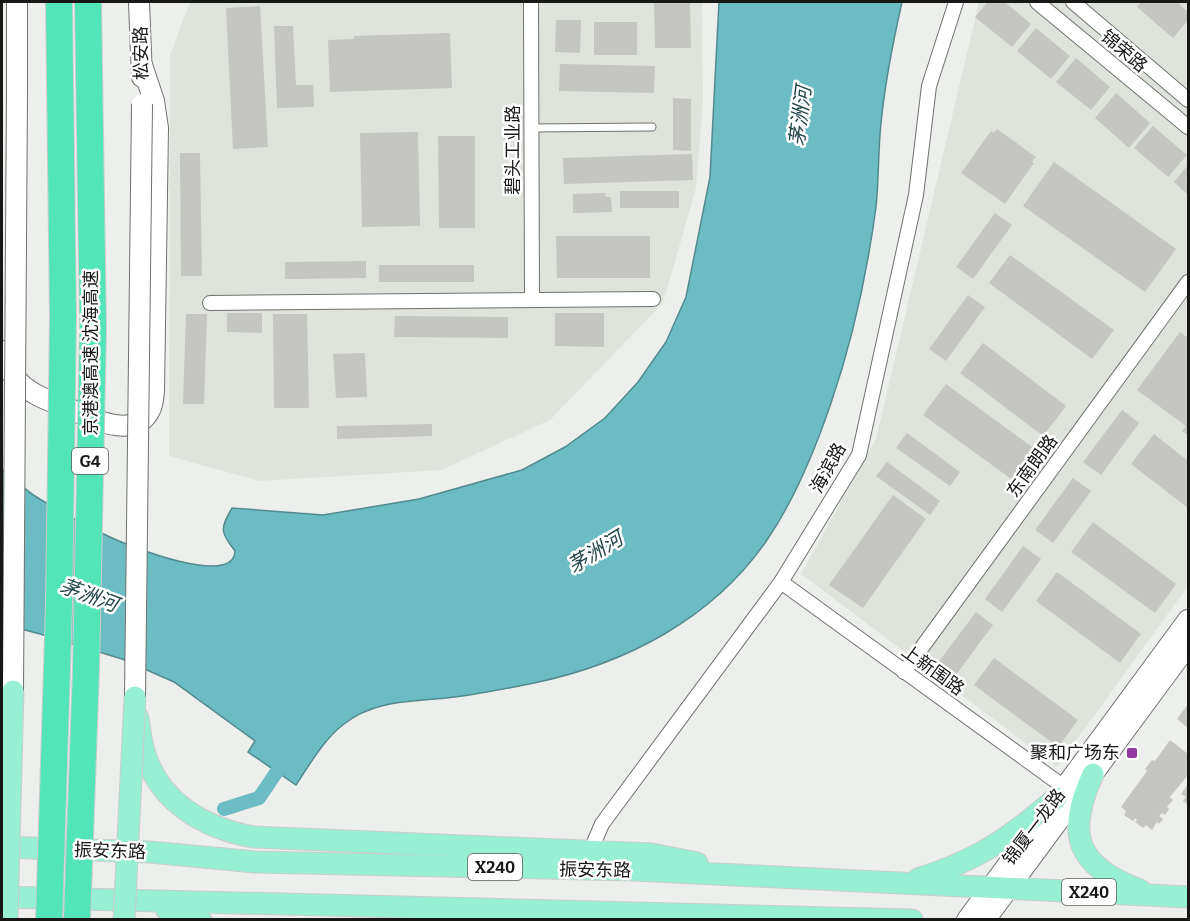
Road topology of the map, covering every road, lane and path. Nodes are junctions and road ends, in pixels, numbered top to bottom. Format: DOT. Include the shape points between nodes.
graph roads {
  1 [pos="17,2"];
  2 [pos="59,2"];
  3 [pos="88,2"];
  4 [pos="140,2"];
  5 [pos="531,2"];
  6 [pos="956,2"];
  7 [pos="1037,2"];
  8 [pos="1073,2"];
  9 [pos="142,65"];
  10 [pos="1186,92"];
  11 [pos="652,127"];
  12 [pos="531,128"];
  13 [pos="1188,128"];
  14 [pos="1188,282"];
  15 [pos="532,299"];
  16 [pos="653,299"];
  17 [pos="210,303"];
  18 [pos="2,351"];
  19 [pos="781,582"];
  20 [pos="1188,620"];
  21 [pos="1188,645"];
  22 [pos="904,672"];
  23 [pos="13,691"];
  24 [pos="135,697"];
  25 [pos="2,748"];
  26 [pos="1093,774"];
  27 [pos="1060,793"];
  28 [pos="2,847"];
  29 [pos="590,852"];
  30 [pos="747,875"];
  31 [pos="905,883"];
  32 [pos="998,888"];
  33 [pos="1160,896"];
  34 [pos="2,897"];
  35 [pos="1188,897"];
  36 [pos="32,899"];
  37 [pos="510,909"];
  38 [pos="129,910"];
  39 [pos="559,915"];
  40 [pos="2,916"];
  41 [pos="826,918"];
  42 [pos="7,920"];
  43 [pos="49,920"];
  44 [pos="77,920"];
  45 [pos="201,920"];
  46 [pos="484,920"];
  47 [pos="912,920"];
  48 [pos="967,920"];
  49 [pos="985,920"];
  1 -- 23 [label="main road, bridge"];
  2 -- 43 [label="highway, 京港澳高速 沈海高速 / G4, bridge" via="63,317"];
  3 -- 44 [label="highway, 京港澳高速 沈海高速 / G4, bridge" via="93,329"];
  4 -- 9 [label="main road, 松安路"];
  5 -- 12 [label="street, 碧头工业路"];
  6 -- 19 [label="street, 海滨路" via="929,86 916,195 859,456"];
  7 -- 13 [label="street, 锦荣路"];
  8 -- 10 [label="street, 锦荣路"];
  9 -- 18 [label="main road" via="158,128 151,409 143,420 125,426 105,424 20,383"];
  9 -- 24 [label="main road, 松安路, bridge"];
  11 -- 12 [label="lane"];
  12 -- 15 [label="street, 碧头工业路"];
  14 -- 22 [label="street, 东南朗路"];
  15 -- 16 [label="street"];
  15 -- 17 [label="street"];
  19 -- 22 [label="street, 上新围路"];
  19 -- 29 [label="street, 海滨路" via="602,824"];
  20 -- 27 [label="main road, 锦厦一龙路"];
  21 -- 26 [label="main road, 锦厦一龙路"];
  22 -- 27 [label="street, 上新围路"];
  23 -- 25 [label="main road, bridge"];
  23 -- 42 [label="main road, bridge"];
  24 -- 29 [label="main road, bridge" via="144,753 157,781 191,815 220,829 253,837"];
  24 -- 38 [label="main road, bridge"];
  26 -- 32 [label="main road, 锦厦一龙路"];
  26 -- 33 [label="main road" via="1080,810 1083,850 1103,872"];
  27 -- 31 [label="main road" via="1020,829 990,849"];
  27 -- 32 [label="main road, 锦厦一龙路"];
  28 -- 30 [label="main road, 振安东路 / X240" via="150,852 255,862"];
  29 -- 30 [label="main road" via="652,854"];
  30 -- 31 [label="main road, 振安东路 / X240"];
  31 -- 32 [label="main road, 振安东路 / X240"];
  32 -- 33 [label="main road, 振安东路 / X240"];
  32 -- 48 [label="main road, 锦厦一龙路"];
  32 -- 49 [label="main road, 锦厦一龙路"];
  33 -- 35 [label="main road, 振安东路 / X240"];
  34 -- 36 [label="main road"];
  36 -- 38 [label="main road"];
  36 -- 40 [label="main road" via="16,904"];
  37 -- 38 [label="main road"];
  37 -- 39 [label="main road"];
  37 -- 46 [label="main road"];
  38 -- 45 [label="main road"];
  39 -- 41 [label="main road"];
  41 -- 47 [label="main road"];
}
